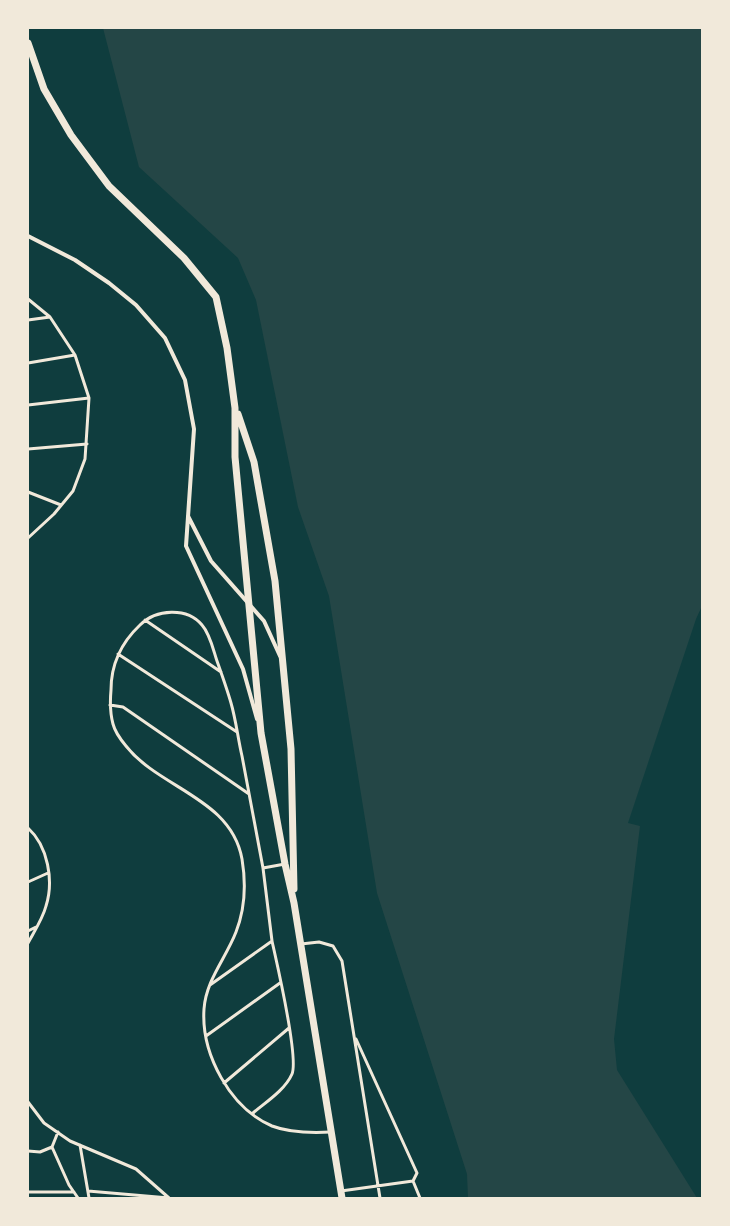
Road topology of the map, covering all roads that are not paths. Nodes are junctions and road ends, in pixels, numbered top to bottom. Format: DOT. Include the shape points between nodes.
graph roads {
  1 [pos="28,43"];
  2 [pos="28,236"];
  3 [pos="28,299"];
  4 [pos="50,316"];
  5 [pos="28,320"];
  6 [pos="75,355"];
  7 [pos="28,362"];
  8 [pos="89,398"];
  9 [pos="28,405"];
  10 [pos="235,408"];
  11 [pos="86,444"];
  12 [pos="28,449"];
  13 [pos="28,492"];
  14 [pos="61,505"];
  15 [pos="188,516"];
  16 [pos="28,538"];
  17 [pos="250,605"];
  18 [pos="145,620"];
  19 [pos="118,654"];
  20 [pos="282,660"];
  21 [pos="221,672"];
  22 [pos="110,705"];
  23 [pos="237,732"];
  24 [pos="261,733"];
  25 [pos="249,794"];
  26 [pos="28,828"];
  27 [pos="32,832"];
  28 [pos="28,834"];
  29 [pos="285,864"];
  30 [pos="263,868"];
  31 [pos="48,873"];
  32 [pos="28,882"];
  33 [pos="294,903"];
  34 [pos="36,927"];
  35 [pos="28,931"];
  36 [pos="272,941"];
  37 [pos="28,943"];
  38 [pos="300,944"];
  39 [pos="280,983"];
  40 [pos="208,986"];
  41 [pos="289,1028"];
  42 [pos="354,1035"];
  43 [pos="206,1036"];
  44 [pos="224,1083"];
  45 [pos="28,1102"];
  46 [pos="253,1113"];
  47 [pos="58,1132"];
  48 [pos="331,1132"];
  49 [pos="80,1145"];
  50 [pos="52,1147"];
  51 [pos="28,1151"];
  52 [pos="413,1181"];
  53 [pos="379,1186"];
  54 [pos="88,1191"];
  55 [pos="28,1192"];
  56 [pos="74,1192"];
  57 [pos="341,1195"];
  58 [pos="78,1198"];
  59 [pos="89,1198"];
  60 [pos="169,1198"];
  61 [pos="380,1198"];
  62 [pos="420,1198"];
  1 -- 10 [label="street" via="44,90 71,135 109,186 184,258 216,297 227,348"];
  2 -- 15 [label="street" via="75,260 108,282 136,305 165,338 185,380 194,429"];
  3 -- 4 [label="lane"];
  4 -- 5 [label="lane"];
  4 -- 6 [label="lane"];
  6 -- 7 [label="lane"];
  6 -- 8 [label="lane"];
  8 -- 9 [label="lane"];
  8 -- 11 [label="lane"];
  10 -- 17 [label="street" via="236,457"];
  10 -- 20 [label="street" via="255,469 275,581"];
  11 -- 12 [label="lane"];
  11 -- 14 [label="lane" via="85,459 73,491"];
  13 -- 14 [label="lane"];
  14 -- 16 [label="lane"];
  15 -- 17 [label="street" via="211,561"];
  15 -- 24 [label="street" via="186,546 243,669"];
  17 -- 20 [label="street" via="264,621"];
  17 -- 24 [label="street"];
  18 -- 19 [label="lane" via="128,636"];
  18 -- 21 [label="lane"];
  18 -- 21 [label="lane" via="161,614 179,612 193,616 204,627"];
  19 -- 22 [label="lane" via="111,684"];
  19 -- 23 [label="lane"];
  20 -- 33 [label="street" via="290,749"];
  21 -- 23 [label="lane" via="232,704"];
  22 -- 25 [label="lane" via="123,707"];
  22 -- 40 [label="lane" via="114,726 132,754 148,769 215,812 231,829 241,853 244,874 243,909 236,933"];
  23 -- 25 [label="lane"];
  24 -- 29 [label="street"];
  25 -- 30 [label="lane"];
  26 -- 27 [label="lane"];
  27 -- 28 [label="lane"];
  27 -- 31 [label="lane" via="45,851"];
  29 -- 30 [label="lane"];
  29 -- 33 [label="street"];
  30 -- 36 [label="lane"];
  31 -- 32 [label="lane"];
  31 -- 34 [label="lane" via="50,888 46,907"];
  33 -- 38 [label="street"];
  34 -- 35 [label="lane"];
  34 -- 37 [label="lane"];
  36 -- 39 [label="lane"];
  36 -- 40 [label="lane"];
  38 -- 42 [label="lane" via="319,942 333,946 342,961"];
  38 -- 48 [label="street"];
  39 -- 41 [label="lane"];
  39 -- 43 [label="lane"];
  40 -- 43 [label="lane" via="204,1009"];
  41 -- 44 [label="lane"];
  41 -- 46 [label="lane" via="293,1058 292,1074 280,1089"];
  42 -- 52 [label="lane" via="416,1173"];
  42 -- 53 [label="lane"];
  43 -- 44 [label="lane" via="213,1063"];
  44 -- 46 [label="lane" via="244,1107"];
  45 -- 47 [label="lane" via="44,1123"];
  46 -- 48 [label="lane" via="271,1125 288,1131"];
  47 -- 49 [label="lane"];
  47 -- 50 [label="lane"];
  48 -- 57 [label="street"];
  49 -- 54 [label="lane"];
  49 -- 60 [label="lane" via="136,1169"];
  50 -- 51 [label="lane" via="40,1152"];
  50 -- 56 [label="lane"];
  52 -- 53 [label="lane"];
  52 -- 62 [label="lane"];
  53 -- 57 [label="lane"];
  53 -- 61 [label="lane"];
  54 -- 59 [label="lane"];
  54 -- 60 [label="lane"];
  55 -- 56 [label="lane"];
  56 -- 58 [label="lane"];
}
